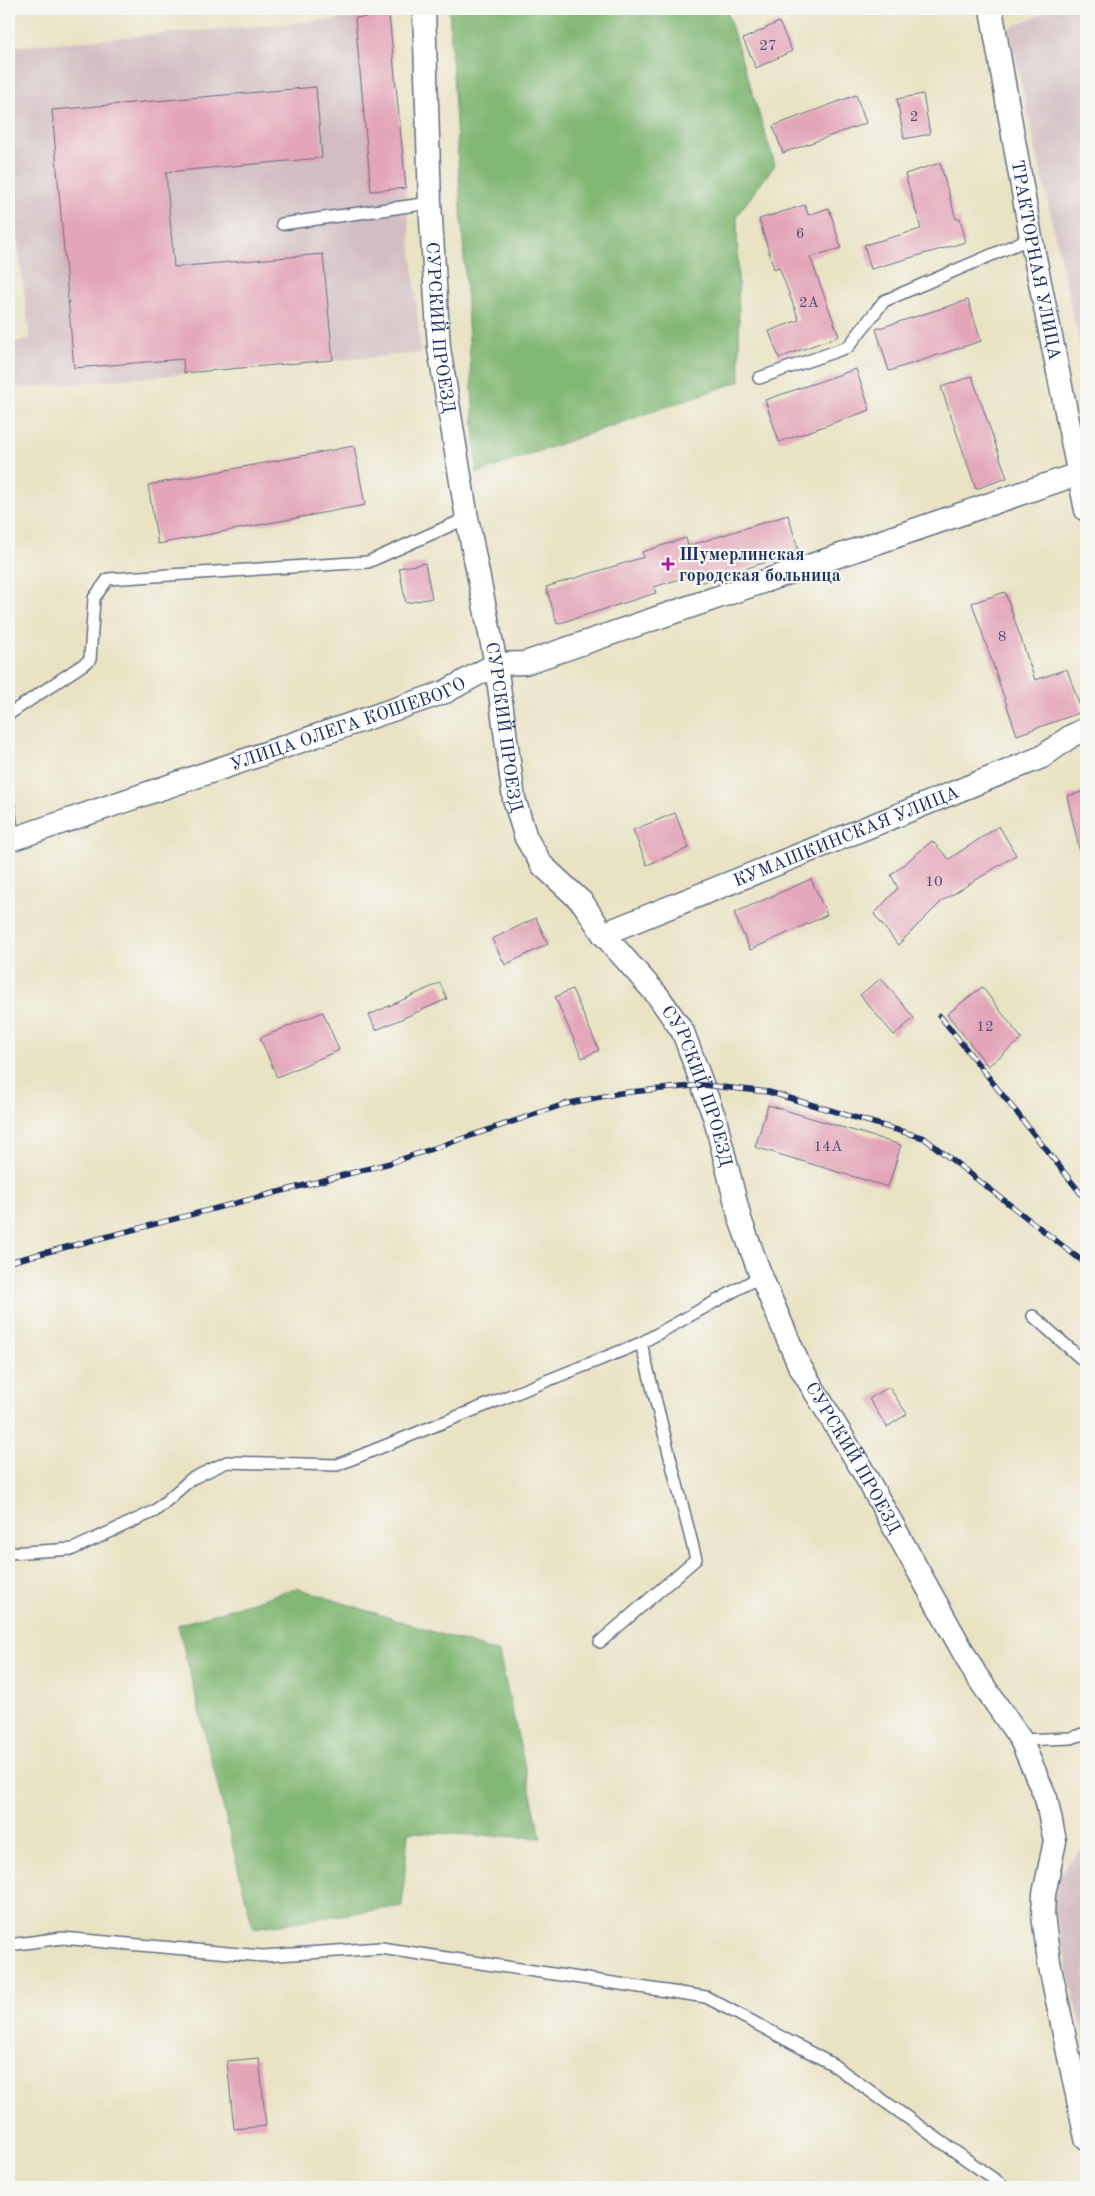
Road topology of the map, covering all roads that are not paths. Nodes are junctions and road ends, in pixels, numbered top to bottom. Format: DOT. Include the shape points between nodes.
graph roads {
  1 [pos="424,9"];
  2 [pos="991,9"];
  3 [pos="430,203"];
  4 [pos="282,224"];
  5 [pos="1031,238"];
  6 [pos="759,378"];
  7 [pos="1078,474"];
  8 [pos="1086,510"];
  9 [pos="467,518"];
  10 [pos="496,664"];
  11 [pos="9,714"];
  12 [pos="1086,729"];
  13 [pos="9,806"];
  14 [pos="13,839"];
  15 [pos="603,934"];
  16 [pos="761,1276"];
  17 [pos="1033,1316"];
  18 [pos="641,1343"];
  19 [pos="1086,1363"];
  20 [pos="9,1553"];
  21 [pos="600,1642"];
  22 [pos="1086,1733"];
  23 [pos="1021,1740"];
  24 [pos="9,1945"];
  25 [pos="1086,2138"];
  26 [pos="1005,2187"];
  1 -- 3 [label="street, СУРСКИЙ ПРОЕЗД"];
  2 -- 5 [label="street, ТРАКТОРНАЯ УЛИЦА"];
  3 -- 4 [label="lane"];
  3 -- 9 [label="street, СУРСКИЙ ПРОЕЗД" via="439,348"];
  5 -- 6 [label="lane" via="884,301 848,347"];
  5 -- 7 [label="street, ТРАКТОРНАЯ УЛИЦА"];
  7 -- 8 [label="street, ТРАКТОРНАЯ УЛИЦА"];
  7 -- 10 [label="street, УЛИЦА ОЛЕГА КОШЕВОГО" via="525,663"];
  9 -- 10 [label="street, СУРСКИЙ ПРОЕЗД"];
  9 -- 11 [label="lane" via="368,562 108,579 94,598 90,660"];
  10 -- 14 [label="street, УЛИЦА ОЛЕГА КОШЕВОГО" via="445,692"];
  10 -- 15 [label="street, СУРСКИЙ ПРОЕЗД" via="514,800 526,838 542,865 582,903"];
  12 -- 15 [label="street, КУМАШКИНСКАЯ УЛИЦА" via="1042,757"];
  13 -- 14 [label="lane"];
  15 -- 16 [label="street, СУРСКИЙ ПРОЕЗД" via="658,996 683,1032 715,1119 740,1219"];
  16 -- 18 [label="lane"];
  16 -- 23 [label="street, СУРСКИЙ ПРОЕЗД" via="799,1366 860,1466 976,1675"];
  17 -- 19 [label="lane"];
  18 -- 20 [label="lane" via="337,1465 227,1462 190,1479 155,1511 73,1549"];
  18 -- 21 [label="lane" via="696,1559"];
  22 -- 23 [label="lane" via="1071,1738"];
  23 -- 25 [label="street, СУРСКИЙ ПРОЕЗД" via="1046,1798 1054,1842 1043,1915 1049,1962"];
  24 -- 26 [label="lane" via="62,1938 263,1956 381,1948 706,1997 832,2064"];
}
